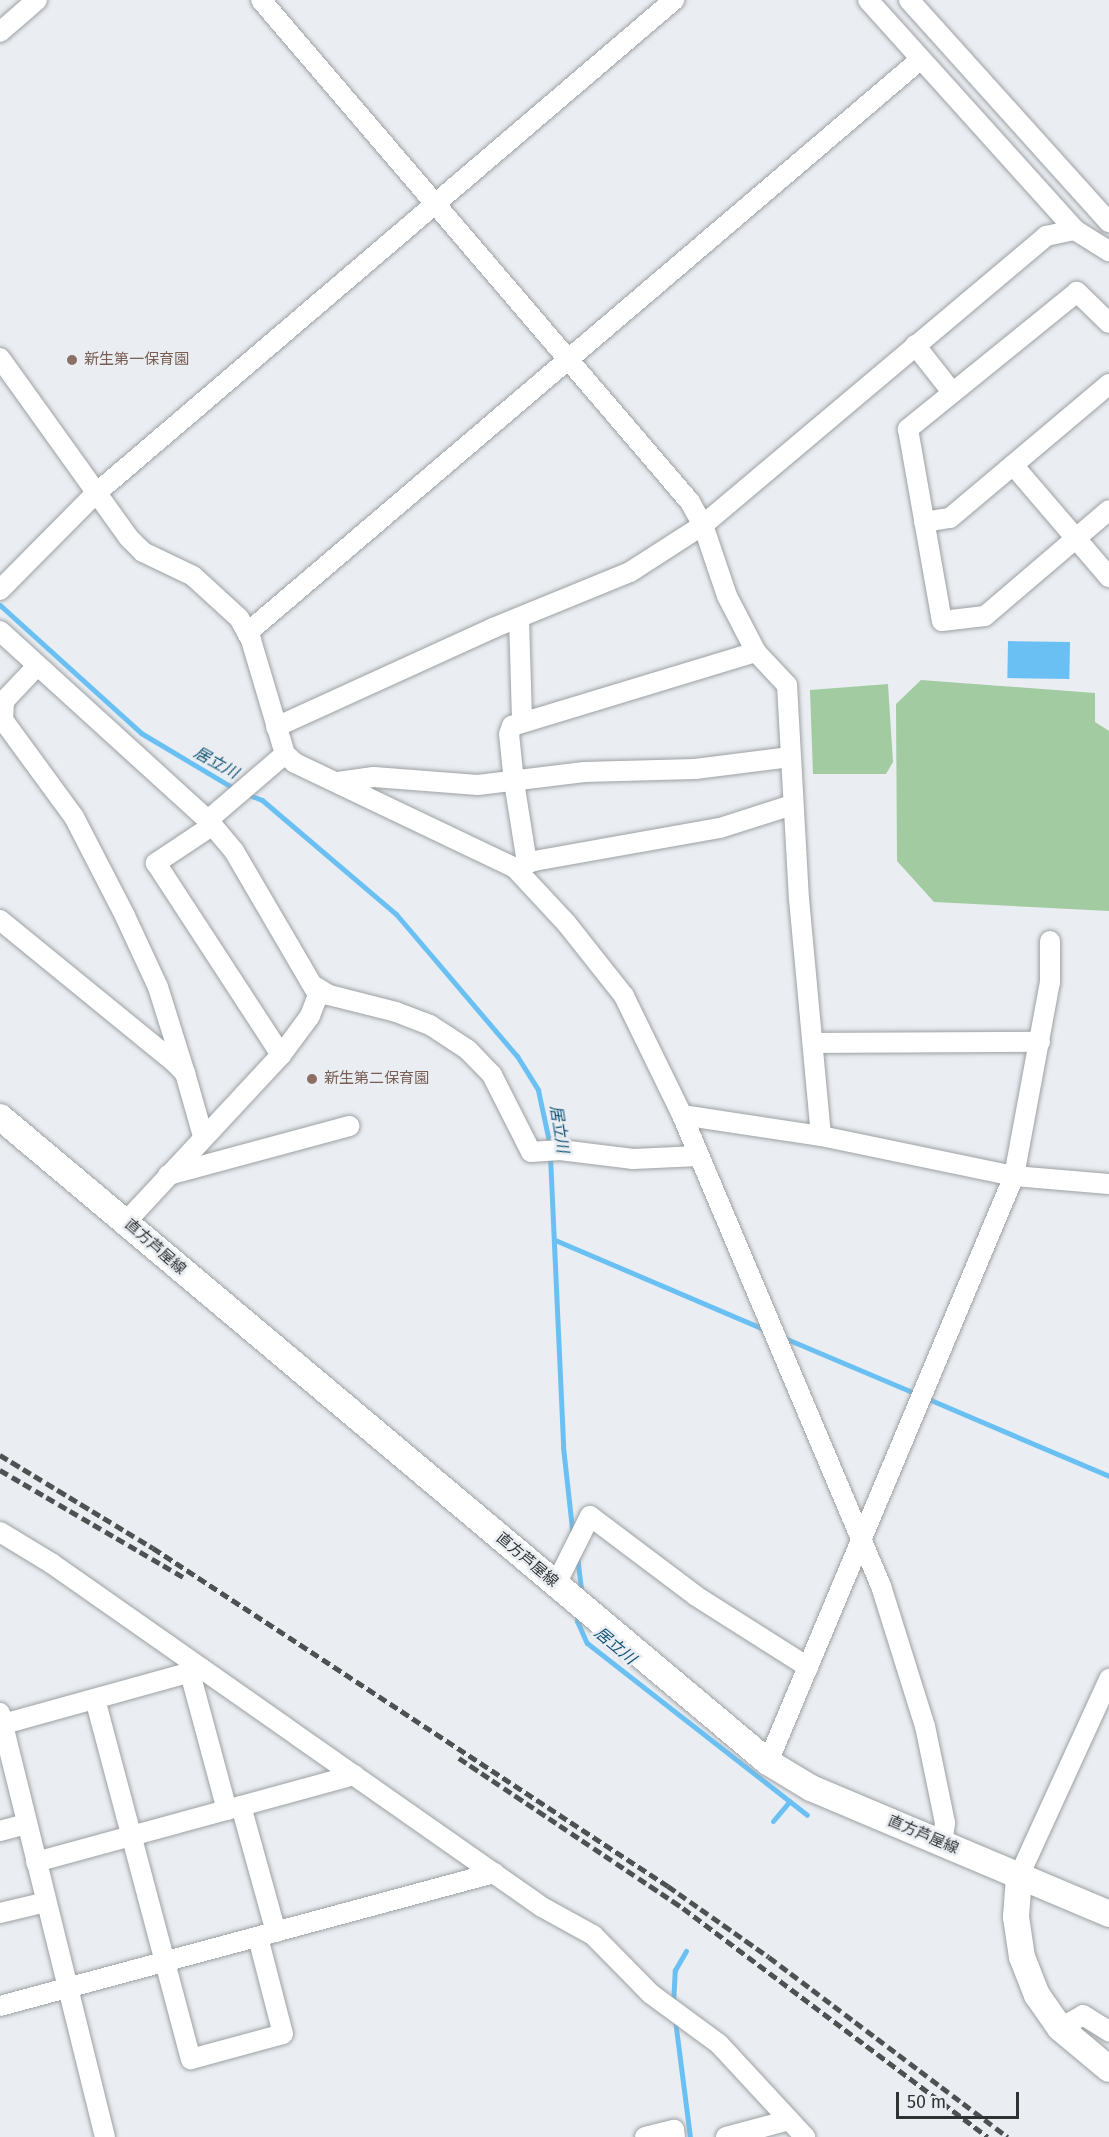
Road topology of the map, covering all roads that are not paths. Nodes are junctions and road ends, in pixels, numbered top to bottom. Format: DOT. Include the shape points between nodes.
graph roads {
  1 [pos="37,0"];
  2 [pos="261,0"];
  3 [pos="674,0"];
  4 [pos="868,0"];
  5 [pos="909,0"];
  6 [pos="0,32"];
  7 [pos="921,59"];
  8 [pos="436,205"];
  9 [pos="1109,222"];
  10 [pos="1075,230"];
  11 [pos="1109,251"];
  12 [pos="1109,323"];
  13 [pos="915,345"];
  14 [pos="0,358"];
  15 [pos="569,360"];
  16 [pos="1109,384"];
  17 [pos="952,392"];
  18 [pos="1012,465"];
  19 [pos="94,495"];
  20 [pos="1109,510"];
  21 [pos="924,522"];
  22 [pos="703,525"];
  23 [pos="1076,538"];
  24 [pos="1109,577"];
  25 [pos="0,590"];
  26 [pos="519,618"];
  27 [pos="0,631"];
  28 [pos="247,633"];
  29 [pos="756,652"];
  30 [pos="37,666"];
  31 [pos="522,721"];
  32 [pos="276,727"];
  33 [pos="285,754"];
  34 [pos="790,757"];
  35 [pos="338,782"];
  36 [pos="514,782"];
  37 [pos="792,805"];
  38 [pos="211,823"];
  39 [pos="521,865"];
  40 [pos="0,920"];
  41 [pos="1050,941"];
  42 [pos="316,987"];
  43 [pos="1040,1042"];
  44 [pos="814,1043"];
  45 [pos="281,1055"];
  46 [pos="184,1073"];
  47 [pos="682,1115"];
  48 [pos="0,1117"];
  49 [pos="350,1126"];
  50 [pos="203,1136"];
  51 [pos="820,1136"];
  52 [pos="699,1156"];
  53 [pos="168,1175"];
  54 [pos="1014,1176"];
  55 [pos="1109,1184"];
  56 [pos="126,1222"];
  57 [pos="0,1532"];
  58 [pos="863,1539"];
  59 [pos="562,1584"];
  60 [pos="808,1667"];
  61 [pos="196,1671"];
  62 [pos="1109,1679"];
  63 [pos="95,1699"];
  64 [pos="1,1720"];
  65 [pos="768,1762"];
  66 [pos="354,1775"];
  67 [pos="234,1808"];
  68 [pos="27,1824"];
  69 [pos="0,1831"];
  70 [pos="131,1836"];
  71 [pos="942,1844"];
  72 [pos="36,1862"];
  73 [pos="494,1874"];
  74 [pos="1019,1876"];
  75 [pos="46,1902"];
  76 [pos="0,1913"];
  77 [pos="1109,1914"];
  78 [pos="267,1934"];
  79 [pos="163,1962"];
  80 [pos="67,1988"];
  81 [pos="0,2006"];
  82 [pos="1060,2028"];
  83 [pos="1109,2031"];
  84 [pos="1109,2069"];
  85 [pos="789,2120"];
  86 [pos="105,2137"];
  87 [pos="645,2137"];
  88 [pos="675,2137"];
  89 [pos="726,2137"];
  90 [pos="805,2137"];
  1 -- 6 [label="street"];
  2 -- 8 [label="street"];
  3 -- 8 [label="street"];
  4 -- 7 [label="street"];
  5 -- 9 [label="street"];
  7 -- 10 [label="street"];
  7 -- 15 [label="street"];
  8 -- 15 [label="street"];
  8 -- 19 [label="street"];
  10 -- 11 [label="street"];
  10 -- 13 [label="street" via="1046,236"];
  12 -- 17 [label="street" via="1077,292"];
  13 -- 17 [label="street"];
  13 -- 22 [label="street"];
  14 -- 19 [label="street"];
  15 -- 22 [label="street" via="690,502"];
  15 -- 28 [label="street"];
  16 -- 18 [label="street"];
  17 -- 21 [label="street" via="908,429"];
  18 -- 21 [label="street" via="950,518"];
  18 -- 23 [label="street"];
  19 -- 25 [label="street"];
  19 -- 28 [label="street" via="143,552 193,576 238,618"];
  20 -- 23 [label="street"];
  21 -- 23 [label="street" via="942,621 985,616"];
  22 -- 26 [label="street" via="630,573"];
  22 -- 29 [label="street" via="727,596"];
  23 -- 24 [label="street"];
  26 -- 31 [label="street"];
  26 -- 32 [label="street"];
  27 -- 30 [label="street"];
  28 -- 32 [label="street"];
  29 -- 31 [label="street"];
  29 -- 34 [label="street" via="787,685"];
  30 -- 38 [label="street"];
  30 -- 46 [label="street" via="4,701 3,720 74,817 125,916 158,987"];
  31 -- 36 [label="street" via="512,726 509,734"];
  32 -- 33 [label="street"];
  33 -- 35 [label="street"];
  33 -- 38 [label="street"];
  34 -- 36 [label="street" via="695,769 584,772"];
  34 -- 37 [label="street"];
  35 -- 36 [label="street" via="374,777 460,785"];
  35 -- 39 [label="street"];
  36 -- 39 [label="street"];
  37 -- 39 [label="street" via="720,828"];
  37 -- 44 [label="street"];
  38 -- 42 [label="street" via="234,851"];
  38 -- 45 [label="street" via="156,863"];
  39 -- 47 [label="street" via="624,996"];
  40 -- 46 [label="street"];
  41 -- 43 [label="street" via="1050,982"];
  42 -- 45 [label="street" via="318,1003"];
  42 -- 52 [label="street" via="329,995 429,1025 468,1050 492,1075 527,1150 633,1159"];
  43 -- 44 [label="street"];
  43 -- 54 [label="street"];
  44 -- 51 [label="street"];
  45 -- 50 [label="street"];
  46 -- 50 [label="street"];
  47 -- 51 [label="street"];
  47 -- 52 [label="street"];
  48 -- 56 [label="main road, 直方芦屋線"];
  49 -- 53 [label="street"];
  50 -- 53 [label="street"];
  51 -- 54 [label="street"];
  52 -- 58 [label="street"];
  53 -- 56 [label="street"];
  54 -- 55 [label="street"];
  54 -- 58 [label="street"];
  56 -- 59 [label="main road, 直方芦屋線"];
  57 -- 61 [label="street"];
  58 -- 60 [label="street"];
  58 -- 71 [label="street" via="925,1726 945,1823"];
  59 -- 60 [label="street" via="590,1516 696,1596"];
  59 -- 65 [label="main road, 直方芦屋線" via="597,1619"];
  60 -- 65 [label="street"];
  61 -- 63 [label="street"];
  61 -- 66 [label="street"];
  61 -- 67 [label="street"];
  62 -- 74 [label="street"];
  63 -- 64 [label="street"];
  63 -- 70 [label="street"];
  64 -- 68 [label="street"];
  65 -- 71 [label="main road, 直方芦屋線" via="811,1788"];
  66 -- 67 [label="street"];
  66 -- 73 [label="street"];
  67 -- 70 [label="street"];
  67 -- 78 [label="street"];
  68 -- 69 [label="street"];
  68 -- 72 [label="street"];
  70 -- 72 [label="street"];
  70 -- 79 [label="street"];
  71 -- 74 [label="main road, 直方芦屋線"];
  72 -- 75 [label="street"];
  73 -- 78 [label="street"];
  73 -- 85 [label="street" via="593,1935 651,1994 719,2044"];
  74 -- 77 [label="main road, 直方芦屋線"];
  74 -- 82 [label="main road" via="1016,1917 1022,1957 1037,1995"];
  75 -- 76 [label="street"];
  75 -- 80 [label="street"];
  78 -- 79 [label="street"];
  78 -- 79 [label="street" via="283,2034 191,2059"];
  79 -- 80 [label="street"];
  80 -- 81 [label="street"];
  80 -- 86 [label="street"];
  82 -- 83 [label="street" via="1083,2015"];
  82 -- 84 [label="main road"];
  85 -- 89 [label="street"];
  85 -- 90 [label="street"];
  87 -- 88 [label="street" via="674,2130"];
}
